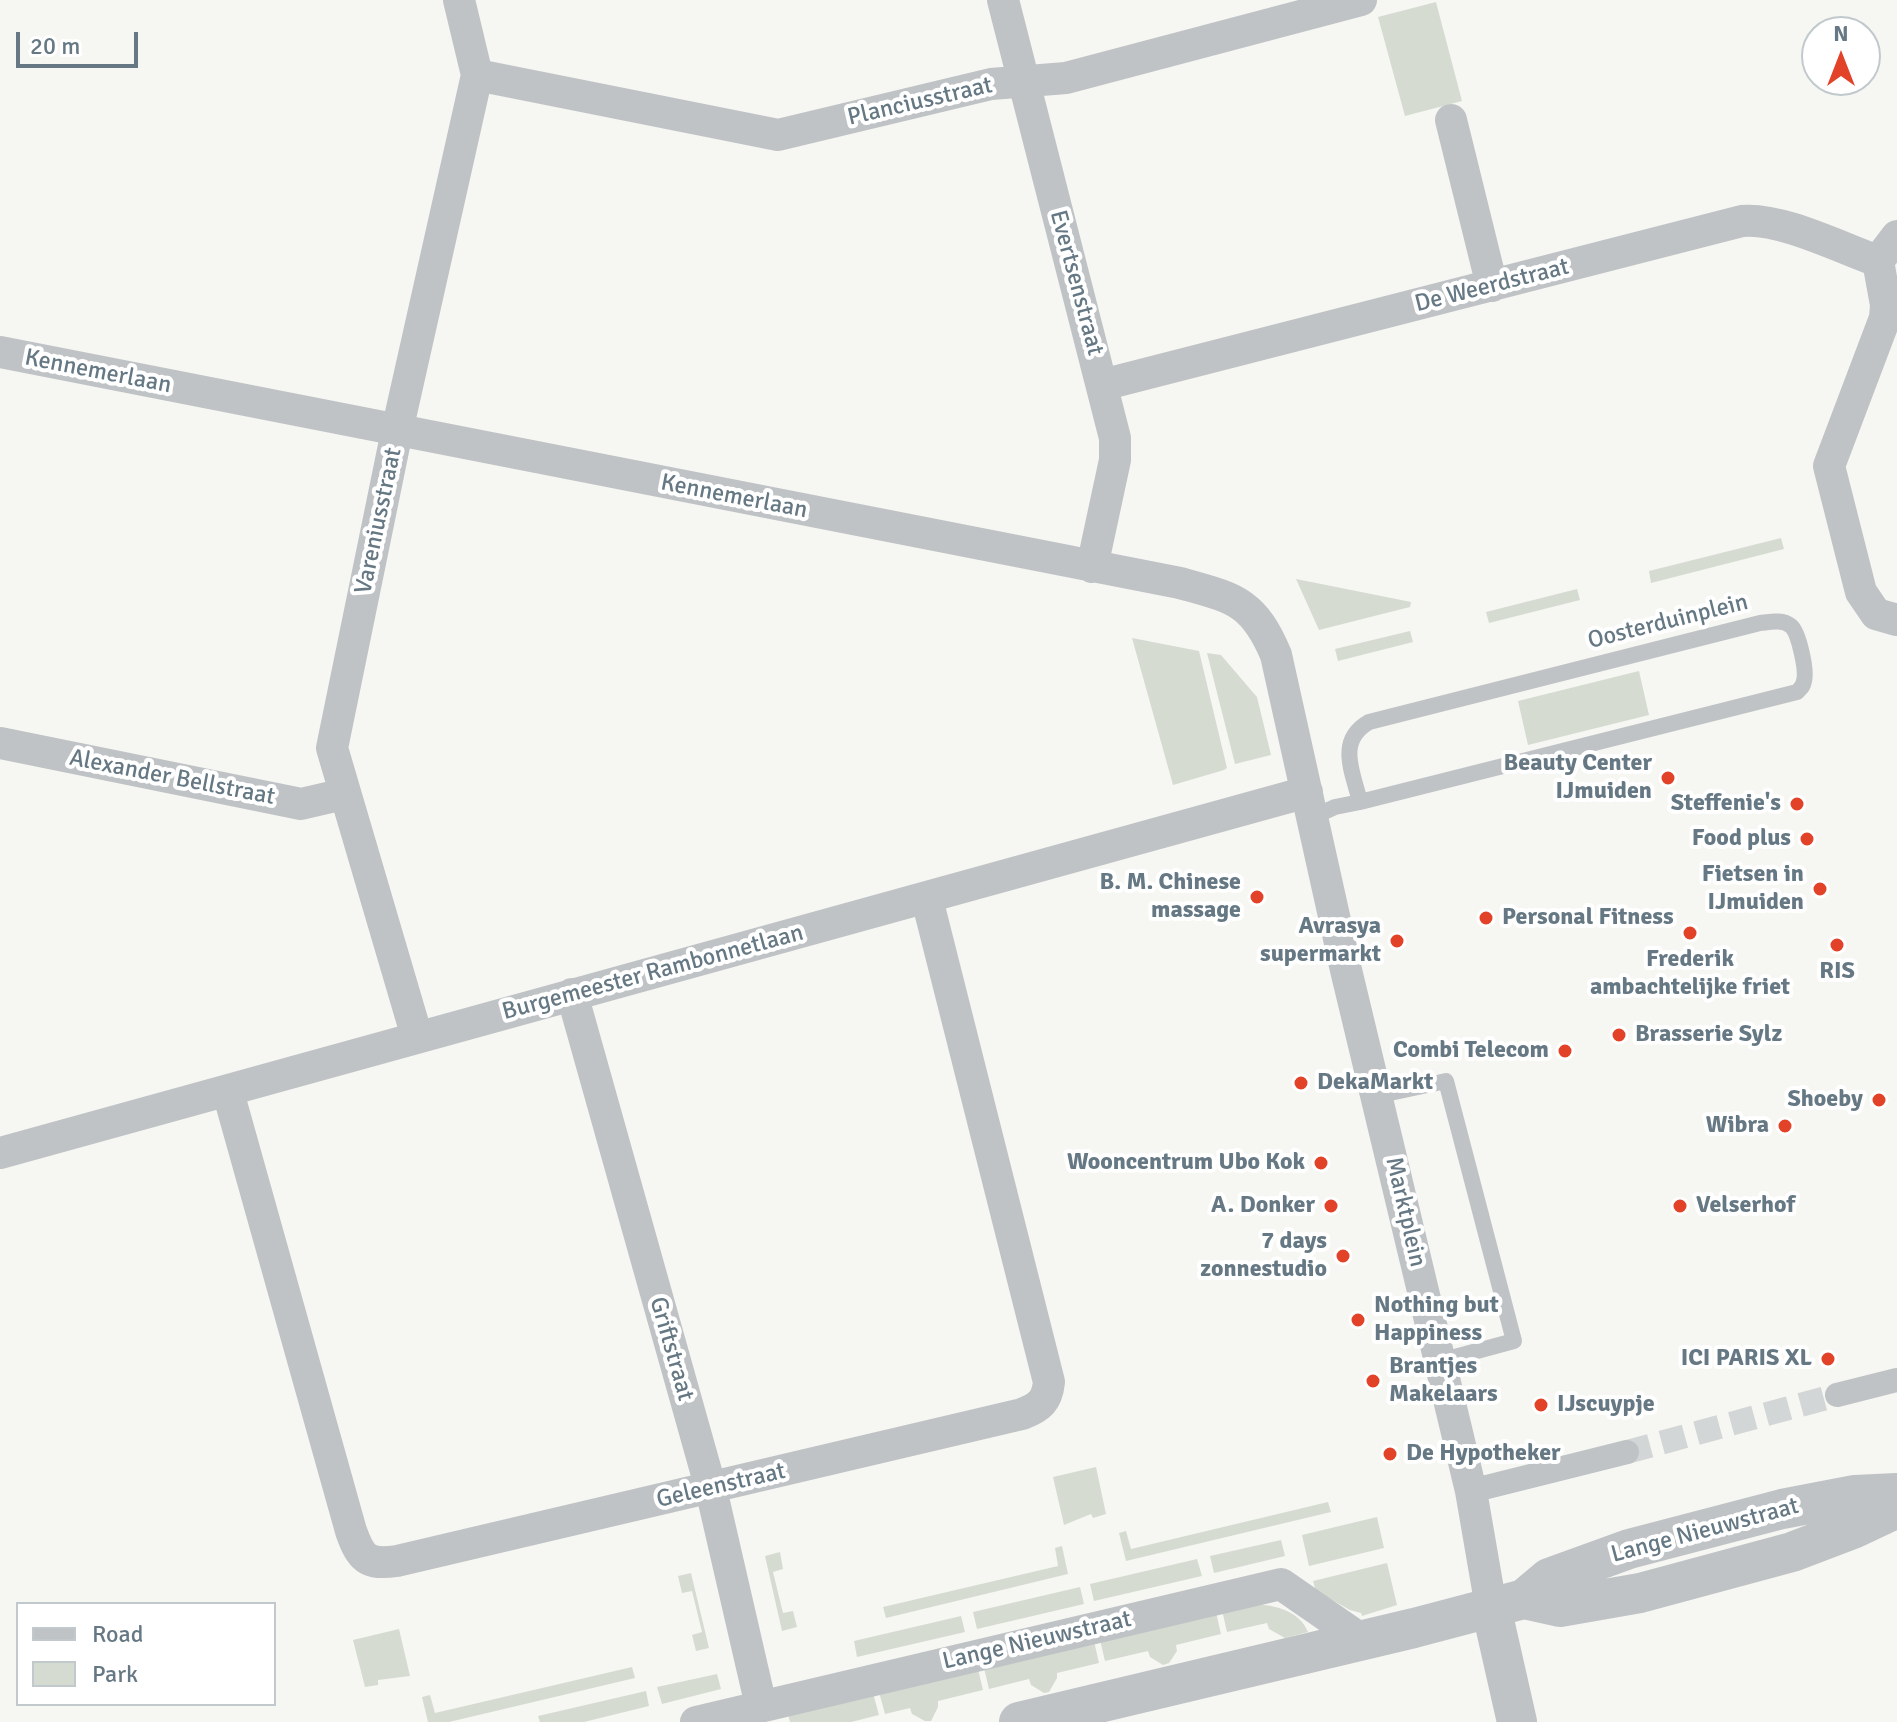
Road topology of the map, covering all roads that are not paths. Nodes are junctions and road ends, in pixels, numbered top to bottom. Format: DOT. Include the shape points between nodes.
graph roads {
  1 [pos="459,0"];
  2 [pos="1003,0"];
  3 [pos="1361,0"];
  4 [pos="477,75"];
  5 [pos="1024,81"];
  6 [pos="1451,120"];
  7 [pos="1888,249"];
  8 [pos="1492,286"];
  9 [pos="0,352"];
  10 [pos="1102,385"];
  11 [pos="397,431"];
  12 [pos="1092,567"];
  13 [pos="1897,620"];
  14 [pos="0,743"];
  15 [pos="344,794"];
  16 [pos="1360,802"];
  17 [pos="1310,805"];
  18 [pos="927,899"];
  19 [pos="572,994"];
  20 [pos="417,1037"];
  21 [pos="228,1092"];
  22 [pos="1376,1096"];
  23 [pos="0,1153"];
  24 [pos="1440,1361"];
  25 [pos="1897,1380"];
  26 [pos="1837,1395"];
  27 [pos="1627,1452"];
  28 [pos="711,1489"];
  29 [pos="1471,1491"];
  30 [pos="1897,1493"];
  31 [pos="1897,1508"];
  32 [pos="1508,1603"];
  33 [pos="1362,1640"];
  34 [pos="761,1706"];
  35 [pos="696,1722"];
  36 [pos="1019,1722"];
  37 [pos="1517,1722"];
  1 -- 4 [label="street, Vareniusstraat"];
  2 -- 5 [label="street, Evertsenstraat"];
  3 -- 5 [label="street, Planciusstraat" via="1066,78"];
  4 -- 5 [label="street, Planciusstraat" via="778,135 991,84"];
  4 -- 11 [label="street, Vareniusstraat"];
  5 -- 10 [label="street, Evertsenstraat"];
  6 -- 8 [label="street"];
  7 -- 8 [label="street, De Weerdstraat" via="1755,220"];
  7 -- 13 [label="street" via="1885,318 1829,466 1861,592 1876,614"];
  8 -- 10 [label="street, De Weerdstraat"];
  9 -- 11 [label="street, Kennemerlaan"];
  10 -- 12 [label="street, Evertsenstraat" via="1115,460"];
  11 -- 12 [label="street, Kennemerlaan"];
  11 -- 15 [label="street, Vareniusstraat" via="332,748"];
  12 -- 17 [label="street, Kennemerlaan" via="1191,586 1227,596 1250,610 1276,655"];
  14 -- 15 [label="street, Alexander Bellstraat" via="301,804"];
  15 -- 20 [label="street, Vareniusstraat"];
  16 -- 16 [label="lane, Oosterduinplein" via="1348,747 1358,728 1369,722 1760,623 1788,623 1798,636 1805,680 1797,692"];
  16 -- 17 [label="lane, Oosterduinplein"];
  17 -- 18 [label="street, Burgemeester Rambonnetlaan"];
  17 -- 22 [label="street, Marktplein"];
  18 -- 19 [label="street, Burgemeester Rambonnetlaan"];
  18 -- 28 [label="street, Geleenstraat" via="1046,1367 1047,1397 1038,1408 1022,1414"];
  19 -- 20 [label="street, Burgemeester Rambonnetlaan"];
  19 -- 28 [label="street, Griftstraat"];
  20 -- 21 [label="street, Burgemeester Rambonnetlaan"];
  21 -- 23 [label="street, Burgemeester Rambonnetlaan"];
  21 -- 28 [label="street, Geleenstraat" via="351,1531 365,1559 397,1561"];
  22 -- 24 [label="street, Marktplein"];
  22 -- 24 [label="lane" via="1446,1081 1514,1341"];
  24 -- 29 [label="street, Marktplein"];
  25 -- 26 [label="street"];
  27 -- 29 [label="street"];
  28 -- 34 [label="street, Griftstraat"];
  29 -- 32 [label="street, Marktplein"];
  30 -- 32 [label="street, Lange Nieuwstraat" via="1782,1509 1629,1549 1549,1578"];
  31 -- 32 [label="street, Lange Nieuwstraat" via="1792,1552 1640,1593 1560,1607"];
  32 -- 33 [label="street, Lange Nieuwstraat"];
  32 -- 37 [label="street"];
  33 -- 34 [label="street, Lange Nieuwstraat" via="1281,1584"];
  33 -- 36 [label="street, Lange Nieuwstraat"];
  34 -- 35 [label="street, Lange Nieuwstraat"];
}
